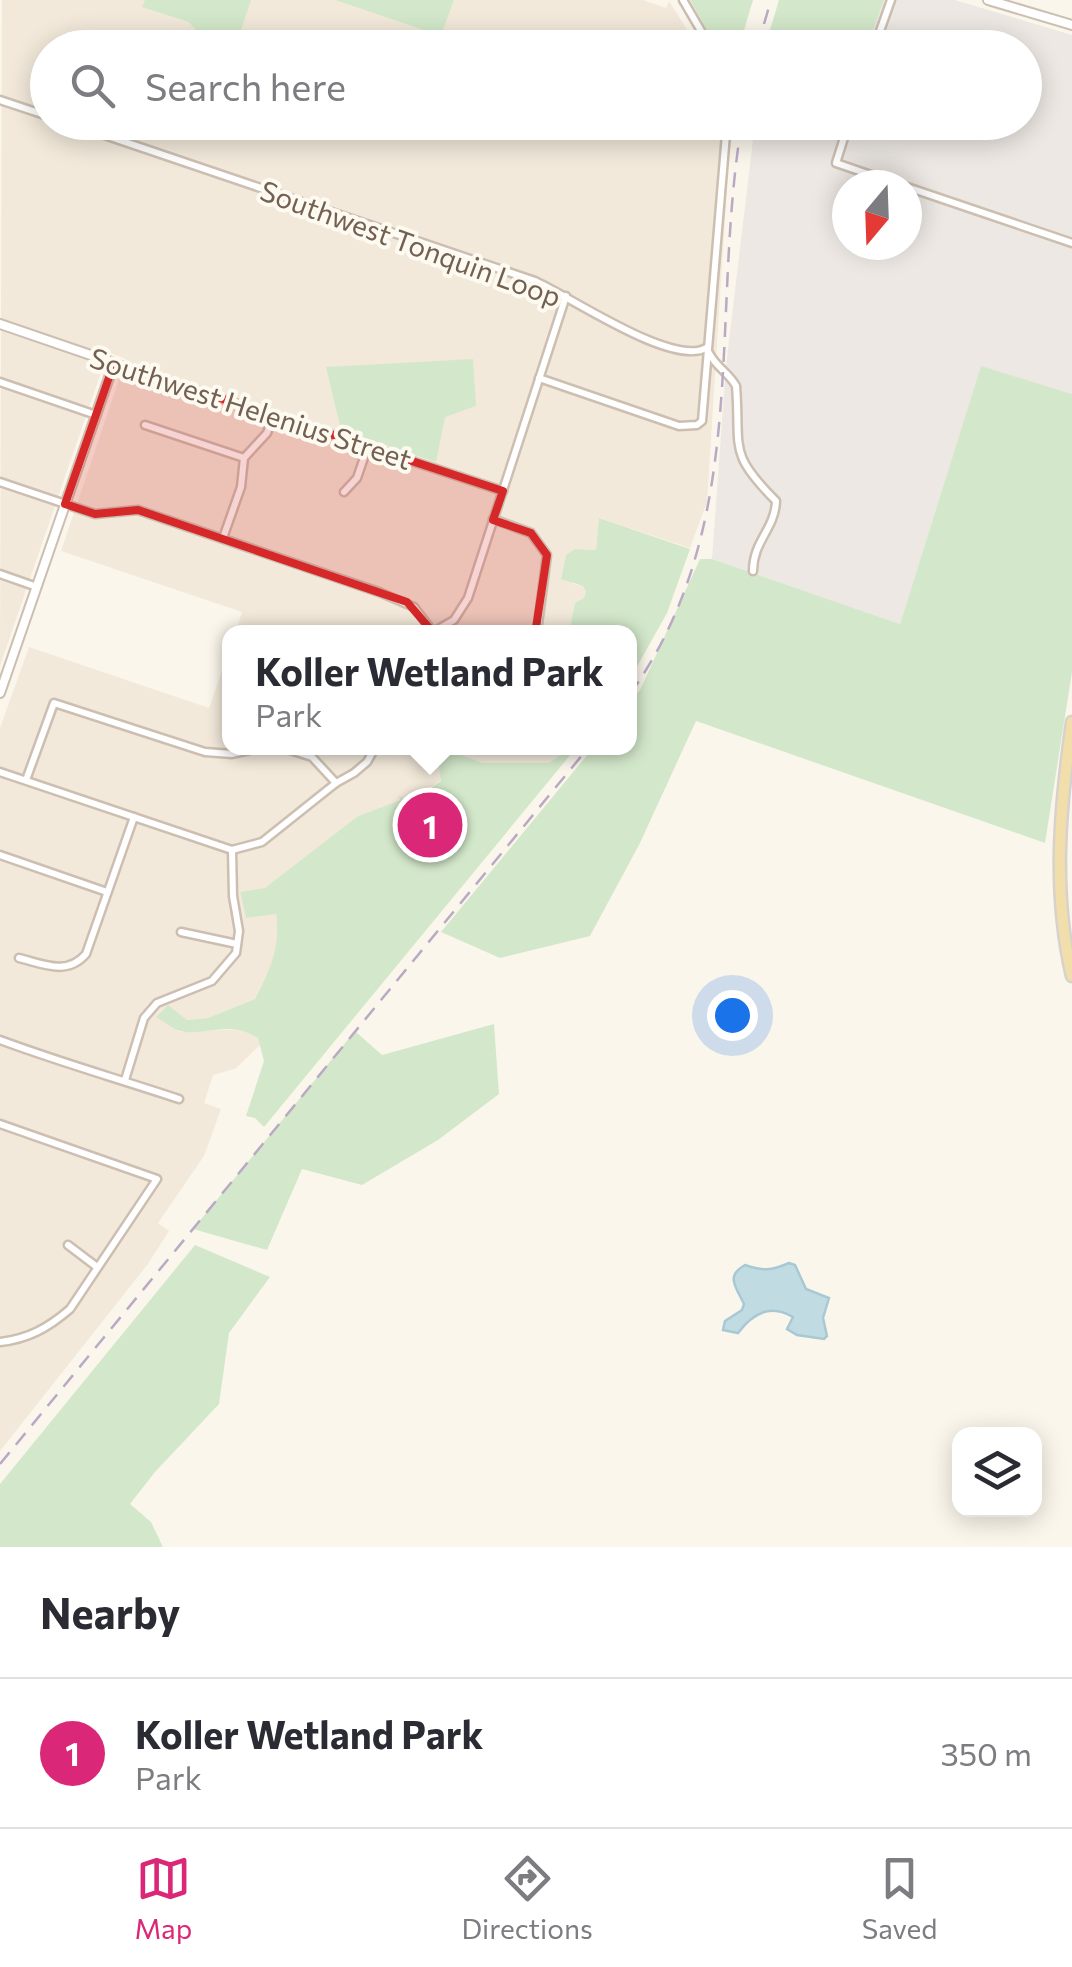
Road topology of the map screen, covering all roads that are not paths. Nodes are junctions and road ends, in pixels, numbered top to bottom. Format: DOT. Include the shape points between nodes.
graph roads {
  1 [pos="684,0"];
  2 [pos="891,0"];
  3 [pos="988,0"];
  4 [pos="1072,25"];
  5 [pos="700,30"];
  6 [pos="880,30"];
  7 [pos="0,100"];
  8 [pos="30,110"];
  9 [pos="119,140"];
  10 [pos="726,140"];
  11 [pos="843,140"];
  12 [pos="854,170"];
  13 [pos="922,193"];
  14 [pos="1072,242"];
  15 [pos="566,296"];
  16 [pos="0,324"];
  17 [pos="706,348"];
  18 [pos="114,362"];
  19 [pos="539,378"];
  20 [pos="0,382"];
  21 [pos="274,414"];
  22 [pos="96,415"];
  23 [pos="145,426"];
  24 [pos="368,446"];
  25 [pos="244,458"];
  26 [pos="0,482"];
  27 [pos="503,491"];
  28 [pos="344,492"];
  29 [pos="65,504"];
  30 [pos="493,520"];
  31 [pos="223,538"];
  32 [pos="753,571"];
  33 [pos="0,574"];
  34 [pos="37,587"];
  35 [pos="426,625"];
  36 [pos="446,625"];
  37 [pos="537,625"];
  38 [pos="0,657"];
  39 [pos="11,661"];
  40 [pos="0,693"];
  41 [pos="1072,722"];
  42 [pos="222,753"];
  43 [pos="306,755"];
  44 [pos="372,755"];
  45 [pos="0,772"];
  46 [pos="26,780"];
  47 [pos="336,783"];
  48 [pos="134,818"];
  49 [pos="232,850"];
  50 [pos="0,854"];
  51 [pos="108,892"];
  52 [pos="180,932"];
  53 [pos="237,944"];
  54 [pos="18,958"];
  55 [pos="1072,976"];
  56 [pos="0,1040"];
  57 [pos="125,1080"];
  58 [pos="180,1098"];
  59 [pos="0,1124"];
  60 [pos="68,1244"];
  61 [pos="98,1268"];
  62 [pos="2,1342"];
  63 [pos="0,1351"];
  1 -- 5 [label="street"];
  2 -- 6 [label="street"];
  3 -- 4 [label="street"];
  7 -- 8 [label="street"];
  9 -- 15 [label="street, Southwest Tonquin Loop"];
  10 -- 17 [label="street"];
  11 -- 12 [label="street" via="836,164"];
  13 -- 14 [label="street"];
  15 -- 17 [label="street, Southwest Tonquin Loop" via="606,322 658,342 694,352"];
  15 -- 19 [label="street"];
  16 -- 18 [label="street, Southwest Helenius Street"];
  17 -- 19 [label="street" via="704,414 697,426 679,426"];
  17 -- 32 [label="street" via="736,386 740,457 776,502 756,546"];
  18 -- 21 [label="street, Southwest Helenius Street"];
  18 -- 22 [label="street"];
  19 -- 27 [label="street"];
  20 -- 22 [label="street"];
  21 -- 24 [label="street, Southwest Helenius Street"];
  21 -- 25 [label="street" via="267,434"];
  22 -- 29 [label="street"];
  23 -- 25 [label="street"];
  24 -- 27 [label="street, Southwest Helenius Street"];
  24 -- 28 [label="street" via="357,478"];
  25 -- 31 [label="street"];
  26 -- 29 [label="street"];
  27 -- 30 [label="street"];
  29 -- 31 [label="street" via="94,514 138,510"];
  29 -- 34 [label="street"];
  30 -- 36 [label="street" via="464,606"];
  30 -- 37 [label="street" via="531,534 547,555"];
  31 -- 35 [label="street" via="407,602"];
  33 -- 34 [label="street"];
  34 -- 39 [label="street"];
  38 -- 39 [label="street"];
  39 -- 40 [label="street"];
  41 -- 55 [label="main road" via="1059,853"];
  42 -- 46 [label="street" via="54,702"];
  43 -- 47 [label="street"];
  44 -- 47 [label="street"];
  45 -- 46 [label="street"];
  46 -- 48 [label="street"];
  47 -- 49 [label="street" via="262,842"];
  48 -- 49 [label="street"];
  48 -- 51 [label="street"];
  49 -- 53 [label="street"];
  50 -- 51 [label="street"];
  51 -- 54 [label="street" via="80,961 54,968"];
  52 -- 53 [label="street"];
  53 -- 57 [label="street" via="230,964 212,982 157,1003 144,1018"];
  56 -- 57 [label="street"];
  57 -- 58 [label="street"];
  59 -- 61 [label="street" via="157,1179"];
  60 -- 61 [label="street"];
  61 -- 62 [label="street" via="51,1325"];
  62 -- 63 [label="street"];
}
